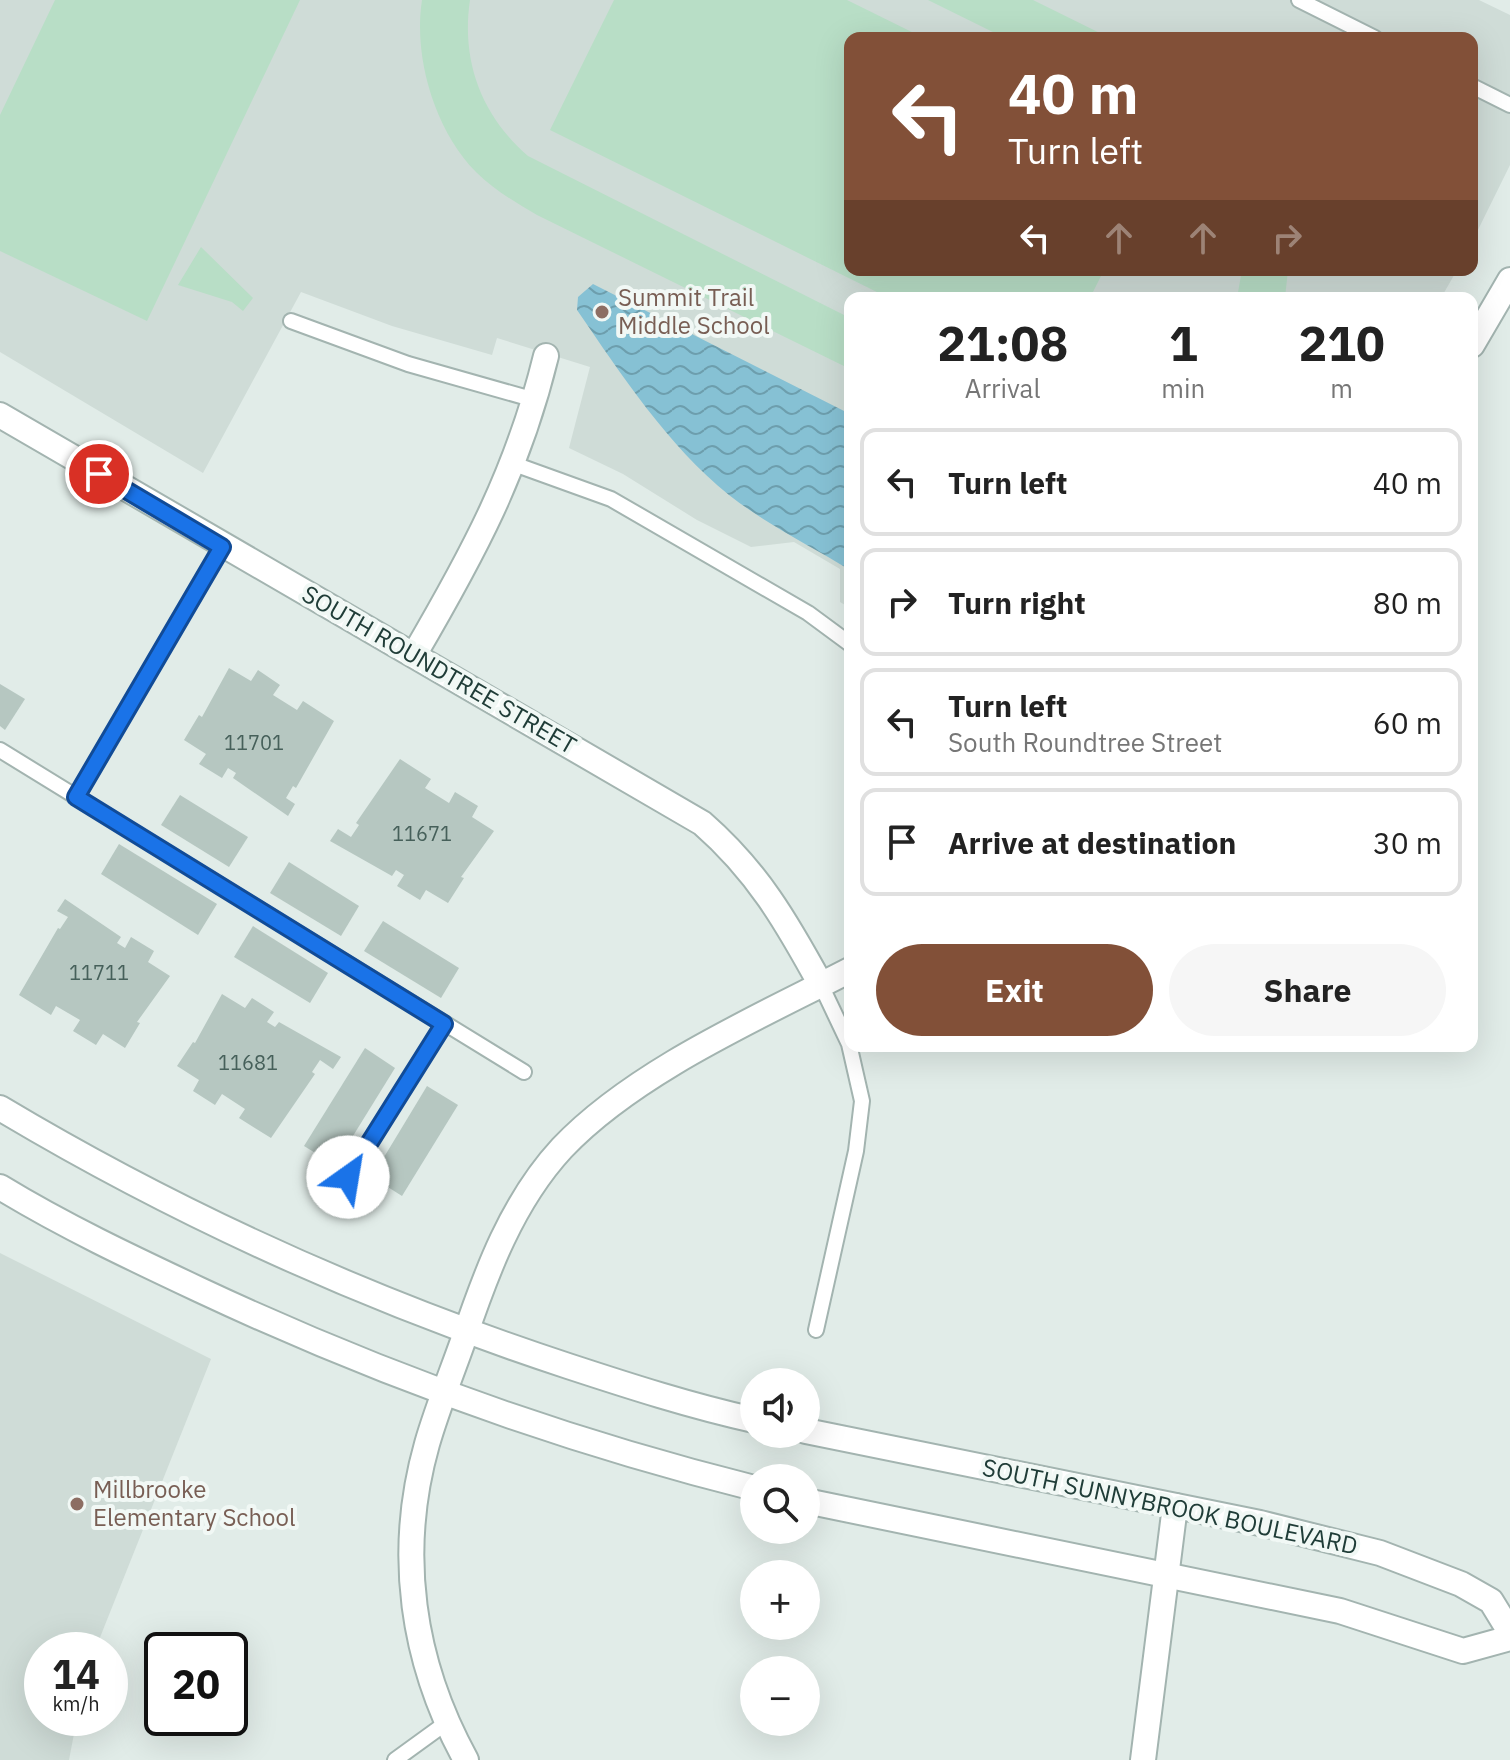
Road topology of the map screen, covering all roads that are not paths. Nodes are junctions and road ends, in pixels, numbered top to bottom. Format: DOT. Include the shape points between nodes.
graph roads {
  1 [pos="1299,0"];
  2 [pos="1363,32"];
  3 [pos="1478,89"];
  4 [pos="1510,105"];
  5 [pos="1510,280"];
  6 [pos="291,321"];
  7 [pos="1478,335"];
  8 [pos="546,356"];
  9 [pos="535,400"];
  10 [pos="0,415"];
  11 [pos="514,464"];
  12 [pos="222,547"];
  13 [pos="844,640"];
  14 [pos="414,655"];
  15 [pos="0,750"];
  16 [pos="76,797"];
  17 [pos="844,973"];
  18 [pos="821,985"];
  19 [pos="444,1024"];
  20 [pos="844,1033"];
  21 [pos="851,1052"];
  22 [pos="524,1072"];
  23 [pos="0,1108"];
  24 [pos="348,1177"];
  25 [pos="0,1187"];
  26 [pos="466,1330"];
  27 [pos="816,1330"];
  28 [pos="444,1394"];
  29 [pos="740,1416"];
  30 [pos="820,1434"];
  31 [pos="740,1485"];
  32 [pos="820,1504"];
  33 [pos="1175,1506"];
  34 [pos="1164,1575"];
  35 [pos="1510,1632"];
  36 [pos="1510,1638"];
  37 [pos="446,1723"];
  38 [pos="395,1760"];
  39 [pos="466,1760"];
  40 [pos="1143,1760"];
  1 -- 2 [label="lane"];
  3 -- 4 [label="lane"];
  5 -- 7 [label="street"];
  6 -- 9 [label="lane" via="408,364"];
  8 -- 9 [label="street"];
  9 -- 11 [label="street"];
  10 -- 12 [label="street, SOUTH ROUNDTREE STREET"];
  11 -- 13 [label="lane" via="611,499 808,613"];
  11 -- 14 [label="street" via="488,525"];
  12 -- 14 [label="street, SOUTH ROUNDTREE STREET"];
  12 -- 16 [label="lane"];
  14 -- 18 [label="street, SOUTH ROUNDTREE STREET" via="702,823 734,851 778,906"];
  15 -- 16 [label="lane"];
  16 -- 19 [label="lane"];
  17 -- 18 [label="street"];
  18 -- 20 [label="lane"];
  18 -- 26 [label="street" via="612,1103 561,1150 514,1216"];
  19 -- 22 [label="lane"];
  19 -- 24 [label="lane"];
  21 -- 27 [label="lane" via="862,1101 856,1151"];
  23 -- 26 [label="street" via="251,1241"];
  25 -- 28 [label="street" via="281,1328"];
  26 -- 28 [label="street"];
  26 -- 29 [label="street"];
  28 -- 31 [label="street" via="665,1466"];
  28 -- 37 [label="street" via="424,1458 410,1557 413,1611 427,1673"];
  30 -- 33 [label="street, SOUTH SUNNYBROOK BOULEVARD"];
  32 -- 34 [label="street"];
  33 -- 34 [label="street"];
  33 -- 35 [label="street, SOUTH SUNNYBROOK BOULEVARD" via="1330,1539 1425,1569 1491,1601"];
  34 -- 36 [label="street" via="1340,1611 1463,1651"];
  34 -- 40 [label="street"];
  37 -- 38 [label="lane"];
  37 -- 39 [label="street"];
}
